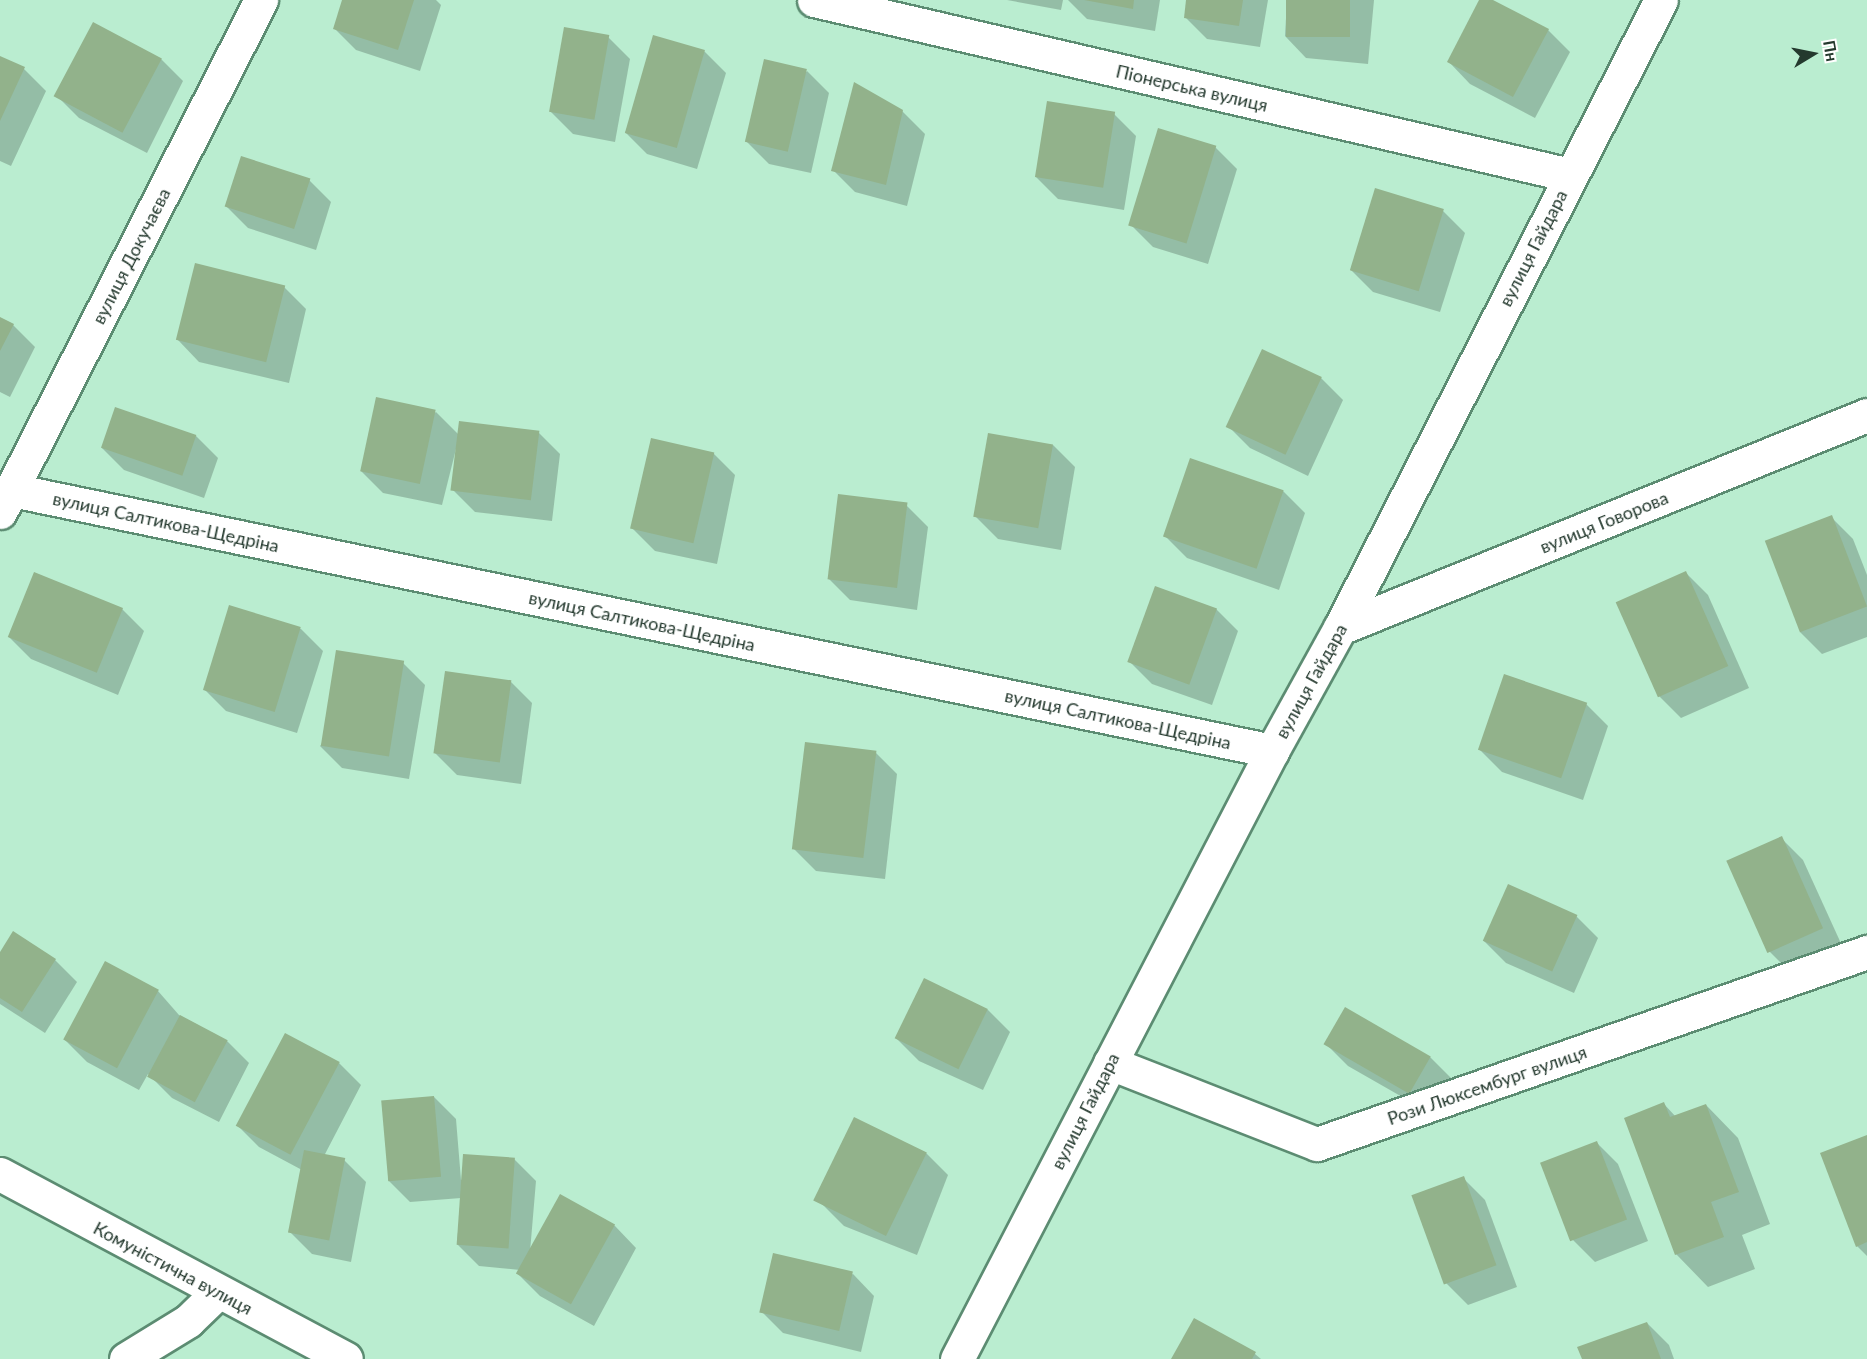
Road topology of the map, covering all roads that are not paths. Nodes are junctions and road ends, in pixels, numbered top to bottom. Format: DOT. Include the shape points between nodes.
graph roads {
  1 [pos="261,0"];
  2 [pos="814,0"];
  3 [pos="1661,0"];
  4 [pos="1570,175"];
  5 [pos="1867,415"];
  6 [pos="6,501"];
  7 [pos="1340,628"];
  8 [pos="1272,751"];
  9 [pos="1867,952"];
  10 [pos="1110,1063"];
  11 [pos="0,1174"];
  12 [pos="217,1293"];
  13 [pos="188,1321"];
  14 [pos="126,1359"];
  15 [pos="177,1359"];
  16 [pos="346,1359"];
  17 [pos="957,1359"];
  1 -- 6 [label="street, вулиця Докучаєва"];
  2 -- 4 [label="street, Піонерська вулиця"];
  3 -- 4 [label="street, вулиця Гайдара"];
  4 -- 7 [label="street, вулиця Гайдара"];
  5 -- 7 [label="street, вулиця Говорова"];
  6 -- 8 [label="street, вулиця Салтикова-Щедріна"];
  7 -- 8 [label="street, вулиця Гайдара"];
  8 -- 10 [label="street, вулиця Гайдара"];
  9 -- 10 [label="street, Рози Люксембург вулиця" via="1317,1144"];
  10 -- 17 [label="street, вулиця Гайдара"];
  11 -- 12 [label="street, Комуністична вулиця"];
  12 -- 13 [label="street"];
  12 -- 16 [label="street, Комуністична вулиця"];
  13 -- 14 [label="street"];
  13 -- 15 [label="street"];
}
